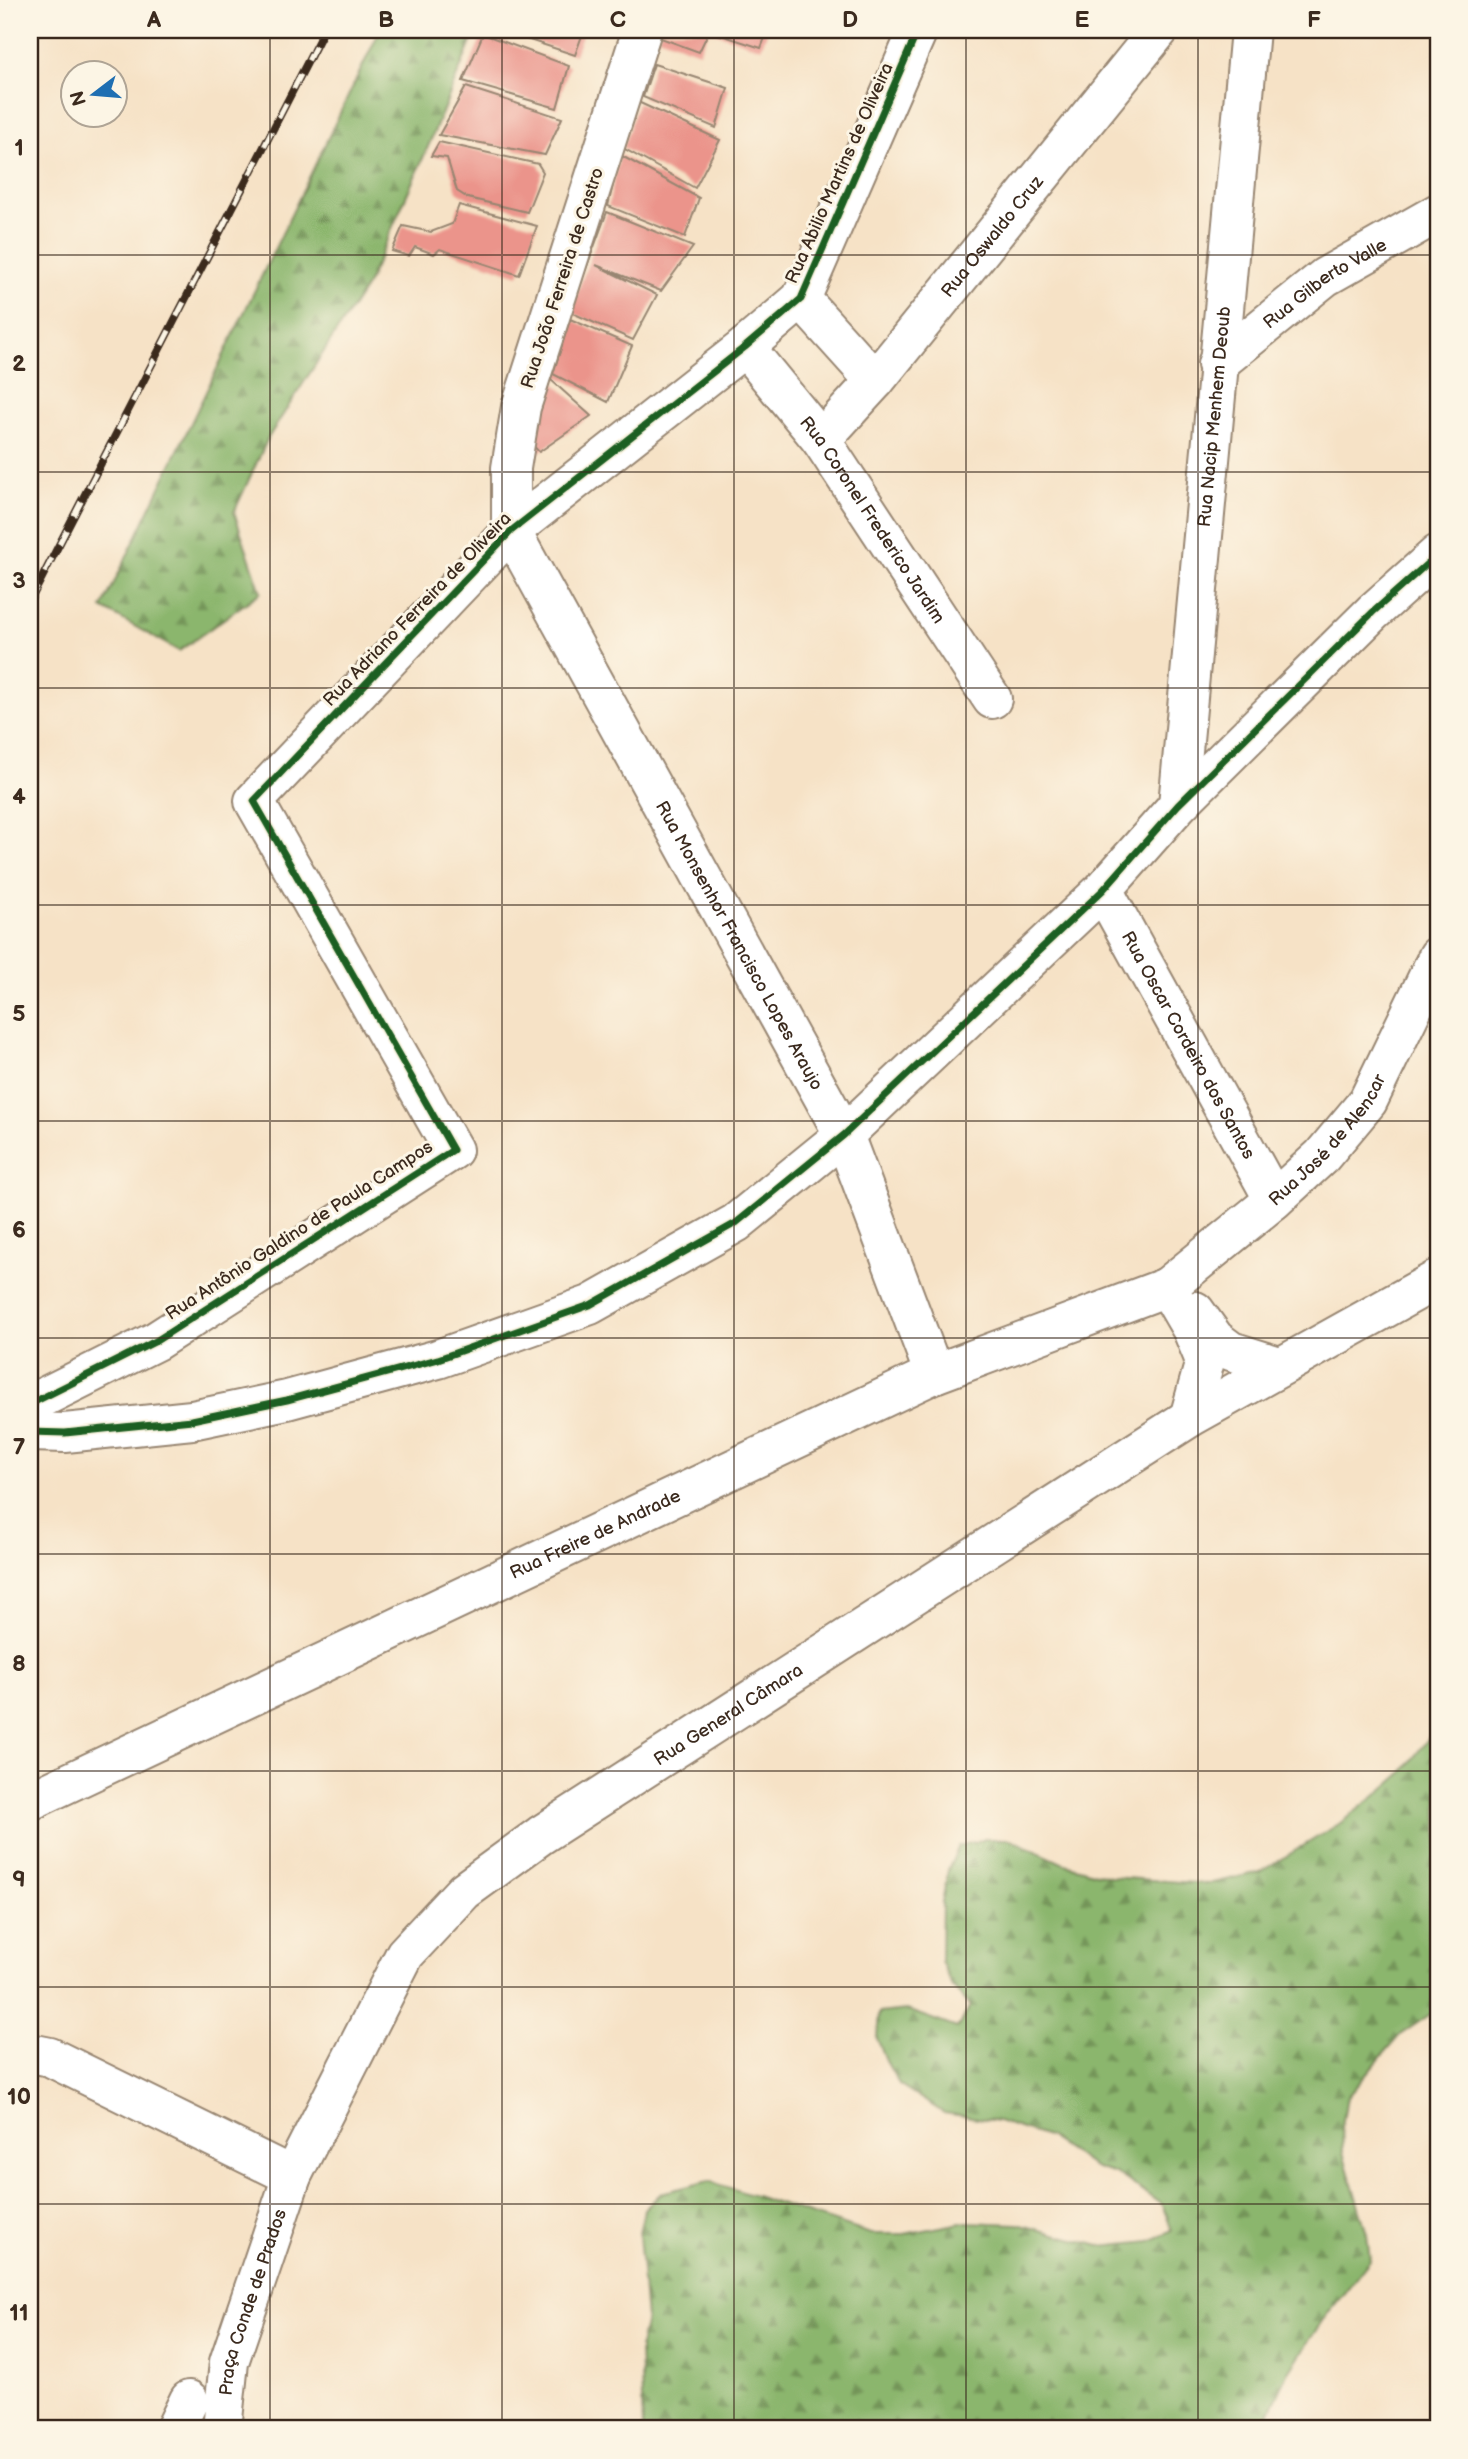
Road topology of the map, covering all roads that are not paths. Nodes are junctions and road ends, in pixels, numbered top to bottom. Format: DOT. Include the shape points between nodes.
graph roads {
  1 [pos="642,30"];
  2 [pos="918,30"];
  3 [pos="1159,30"];
  4 [pos="1250,30"];
  5 [pos="1438,213"];
  6 [pos="801,299"];
  7 [pos="745,347"];
  8 [pos="1217,364"];
  9 [pos="875,381"];
  10 [pos="821,440"];
  11 [pos="511,531"];
  12 [pos="1438,554"];
  13 [pos="992,699"];
  14 [pos="254,801"];
  15 [pos="1178,805"];
  16 [pos="1103,890"];
  17 [pos="1438,956"];
  18 [pos="844,1135"];
  19 [pos="1274,1200"];
  20 [pos="1438,1279"];
  21 [pos="1167,1287"];
  22 [pos="1279,1366"];
  23 [pos="934,1374"];
  24 [pos="30,1404"];
  25 [pos="1189,1418"];
  26 [pos="30,1432"];
  27 [pos="30,1801"];
  28 [pos="30,2053"];
  29 [pos="292,2176"];
  30 [pos="222,2429"];
  1 -- 11 [label="street, Rua João Ferreira de Castro" via="521,407 511,468"];
  2 -- 6 [label="street, Rua Abilio Martins de Oliveira"];
  3 -- 9 [label="street, Rua Oswaldo Cruz"];
  4 -- 8 [label="street, Rua Nacip Menhem Deoub"];
  5 -- 8 [label="street, Rua Gilberto Valle" via="1325,277"];
  6 -- 7 [label="street, Rua Abilio Martins de Oliveira"];
  6 -- 9 [label="street"];
  7 -- 10 [label="street, Rua Coronel Frederico Jardim"];
  7 -- 11 [label="street, Rua Adriano Ferreira de Oliveira"];
  8 -- 15 [label="street, Rua Nacip Menhem Deoub"];
  9 -- 10 [label="street, Rua Oswaldo Cruz"];
  10 -- 13 [label="street, Rua Coronel Frederico Jardim"];
  11 -- 14 [label="street, Rua Adriano Ferreira de Oliveira"];
  11 -- 18 [label="street, Rua Monsenhor Francisco Lopes Araujo"];
  12 -- 15 [label="street"];
  14 -- 24 [label="street, Rua Antônio Galdino de Paula Campos" via="453,1150 156,1341"];
  15 -- 16 [label="street"];
  16 -- 18 [label="street"];
  16 -- 19 [label="street, Rua Oscar Cordeiro dos Santos"];
  17 -- 19 [label="street, Rua José de Alencar" via="1368,1101 1322,1156"];
  18 -- 23 [label="street, Rua Monsenhor Francisco Lopes Araujo"];
  18 -- 26 [label="street" via="736,1223 590,1305 438,1359 287,1399 192,1420 65,1433"];
  19 -- 21 [label="street, Rua José de Alencar"];
  20 -- 22 [label="street, Rua General Câmara"];
  21 -- 22 [label="street" via="1192,1306 1215,1339 1231,1351"];
  21 -- 23 [label="street, Rua Freire de Andrade"];
  21 -- 25 [label="street" via="1205,1361"];
  22 -- 25 [label="street, Rua General Câmara"];
  23 -- 27 [label="street, Rua Freire de Andrade"];
  25 -- 29 [label="street, Rua General Câmara" via="553,1827 464,1891 405,1954"];
  28 -- 29 [label="street" via="50,2057"];
  29 -- 30 [label="street, Praça Conde de Prados" via="229,2362"];
}
